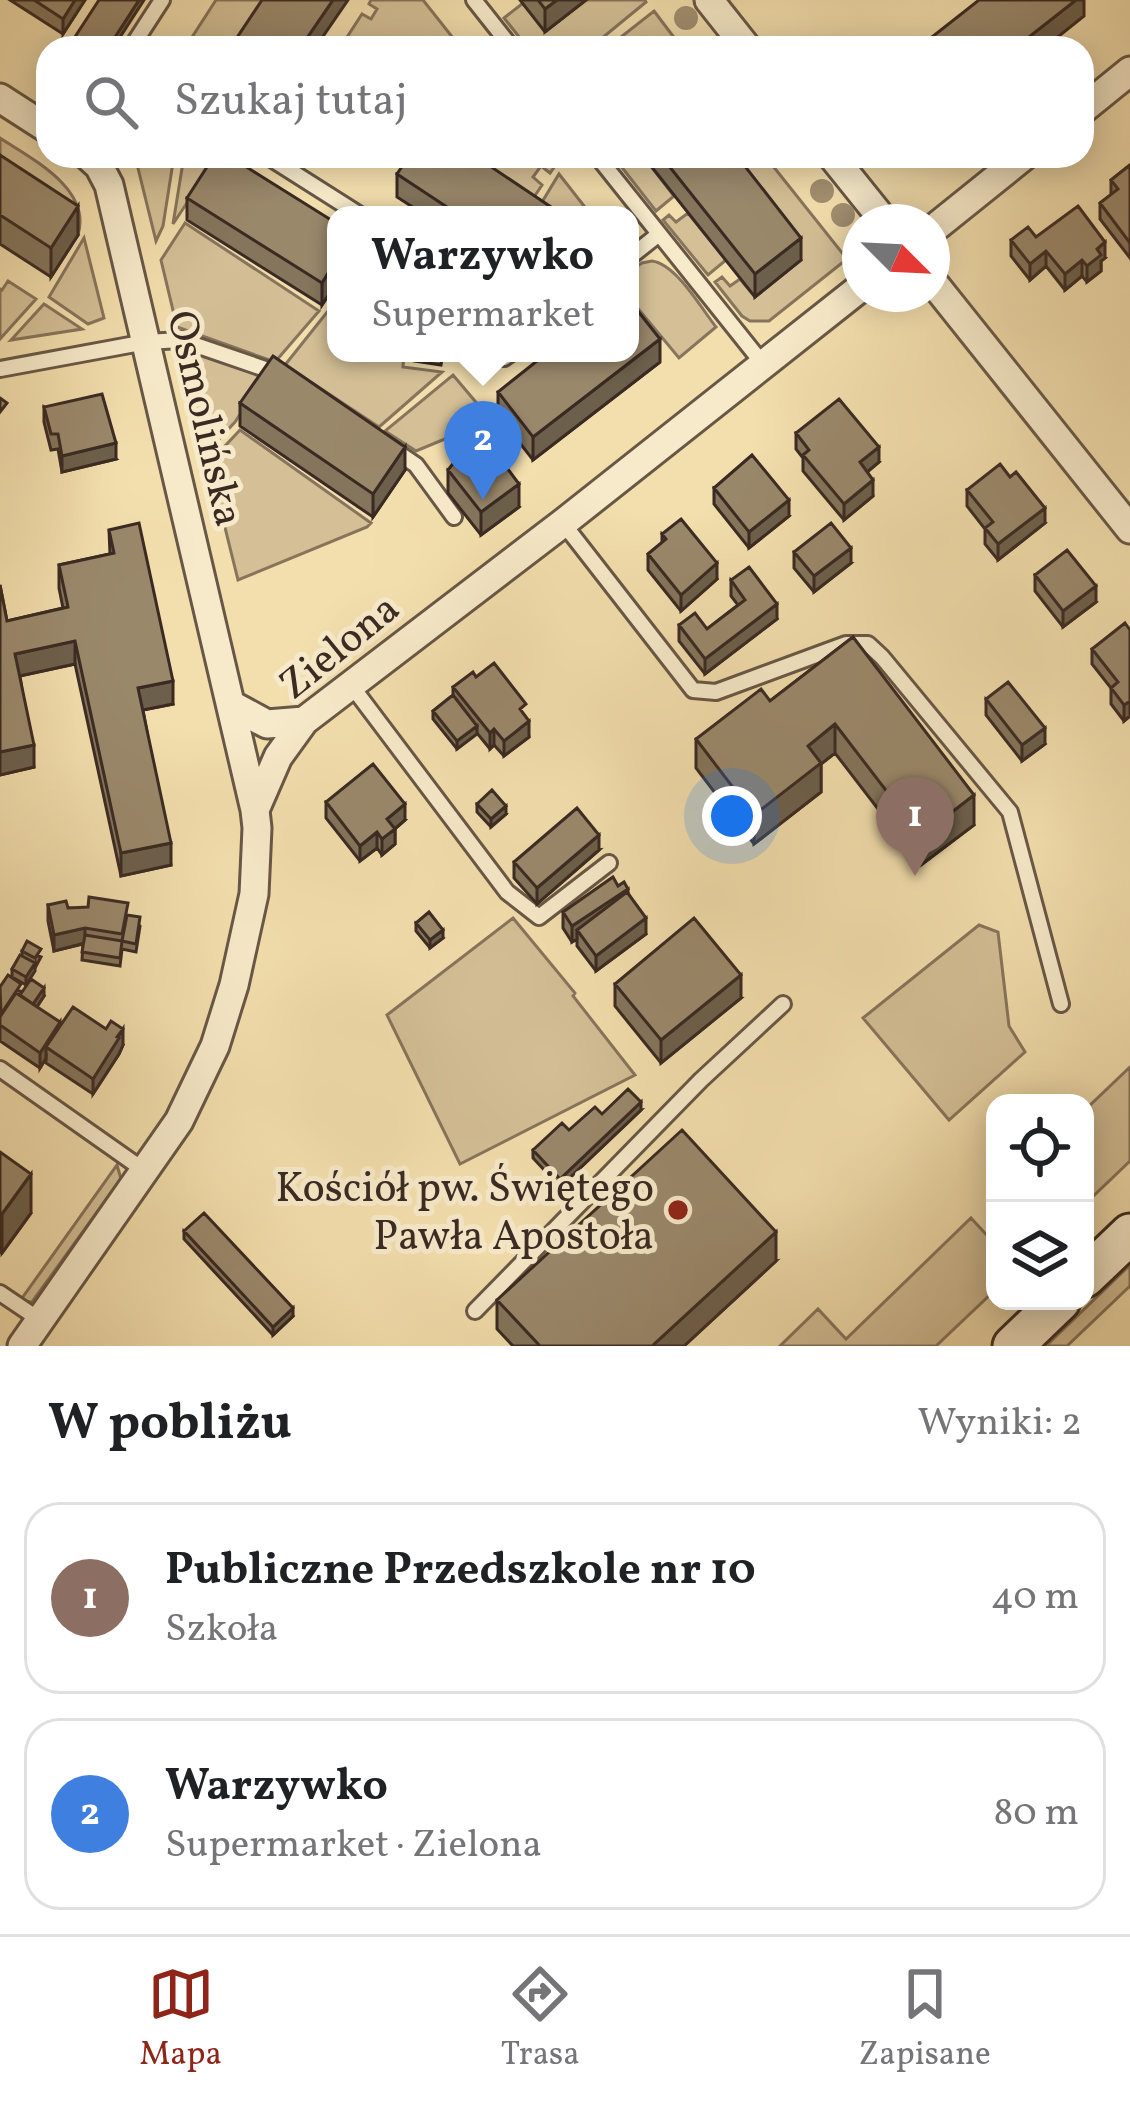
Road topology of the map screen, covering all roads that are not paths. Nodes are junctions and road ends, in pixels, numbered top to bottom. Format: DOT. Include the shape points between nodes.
graph roads {
  1 [pos="162,0"];
  2 [pos="474,0"];
  3 [pos="709,0"];
  4 [pos="139,36"];
  5 [pos="502,36"];
  6 [pos="738,36"];
  7 [pos="1130,71"];
  8 [pos="0,98"];
  9 [pos="1094,100"];
  10 [pos="36,121"];
  11 [pos="100,168"];
  12 [pos="286,168"];
  13 [pos="607,168"];
  14 [pos="842,168"];
  15 [pos="1009,168"];
  16 [pos="871,204"];
  17 [pos="346,206"];
  18 [pos="637,206"];
  19 [pos="639,209"];
  20 [pos="950,216"];
  21 [pos="659,234"];
  22 [pos="639,250"];
  23 [pos="842,302"];
  24 [pos="950,304"];
  25 [pos="146,342"];
  26 [pos="764,364"];
  27 [pos="0,369"];
  28 [pos="295,384"];
  29 [pos="374,437"];
  30 [pos="454,518"];
  31 [pos="563,523"];
  32 [pos="1130,529"];
  33 [pos="351,685"];
  34 [pos="232,705"];
  35 [pos="304,721"];
  36 [pos="255,810"];
  37 [pos="609,863"];
  38 [pos="783,1004"];
  39 [pos="1061,1004"];
  40 [pos="0,1070"];
  41 [pos="145,1171"];
  42 [pos="1130,1234"];
  43 [pos="1094,1268"];
  44 [pos="0,1293"];
  45 [pos="1051,1310"];
  46 [pos="475,1311"];
  47 [pos="40,1320"];
  48 [pos="22,1346"];
  49 [pos="1013,1346"];
  1 -- 4 [label="lane"];
  2 -- 5 [label="lane"];
  3 -- 6 [label="street"];
  7 -- 9 [label="street"];
  8 -- 10 [label="street"];
  11 -- 25 [label="street, Osmolińska"];
  12 -- 17 [label="lane"];
  13 -- 18 [label="lane"];
  14 -- 16 [label="street"];
  15 -- 20 [label="street"];
  19 -- 21 [label="lane"];
  21 -- 22 [label="lane"];
  21 -- 26 [label="lane"];
  23 -- 26 [label="street, Zielona"];
  24 -- 32 [label="street"];
  25 -- 27 [label="lane"];
  25 -- 28 [label="lane" via="181,340"];
  25 -- 34 [label="street, Osmolińska"];
  26 -- 31 [label="street, Zielona"];
  29 -- 30 [label="lane" via="416,465"];
  31 -- 33 [label="street, Zielona"];
  31 -- 39 [label="lane" via="693,690 716,692 847,644 868,644 882,657 1010,812"];
  33 -- 35 [label="street, Zielona"];
  33 -- 37 [label="lane" via="507,892 539,917"];
  34 -- 35 [label="street" via="267,724"];
  34 -- 36 [label="street, Osmolińska"];
  35 -- 36 [label="street, Zielona"];
  36 -- 41 [label="street, Zielona" via="254,894 234,985 197,1086"];
  38 -- 46 [label="lane"];
  40 -- 41 [label="lane"];
  41 -- 47 [label="street, Zielona"];
  42 -- 43 [label="main road"];
  44 -- 47 [label="lane"];
  45 -- 49 [label="main road"];
  47 -- 48 [label="street, Zielona"];
}
